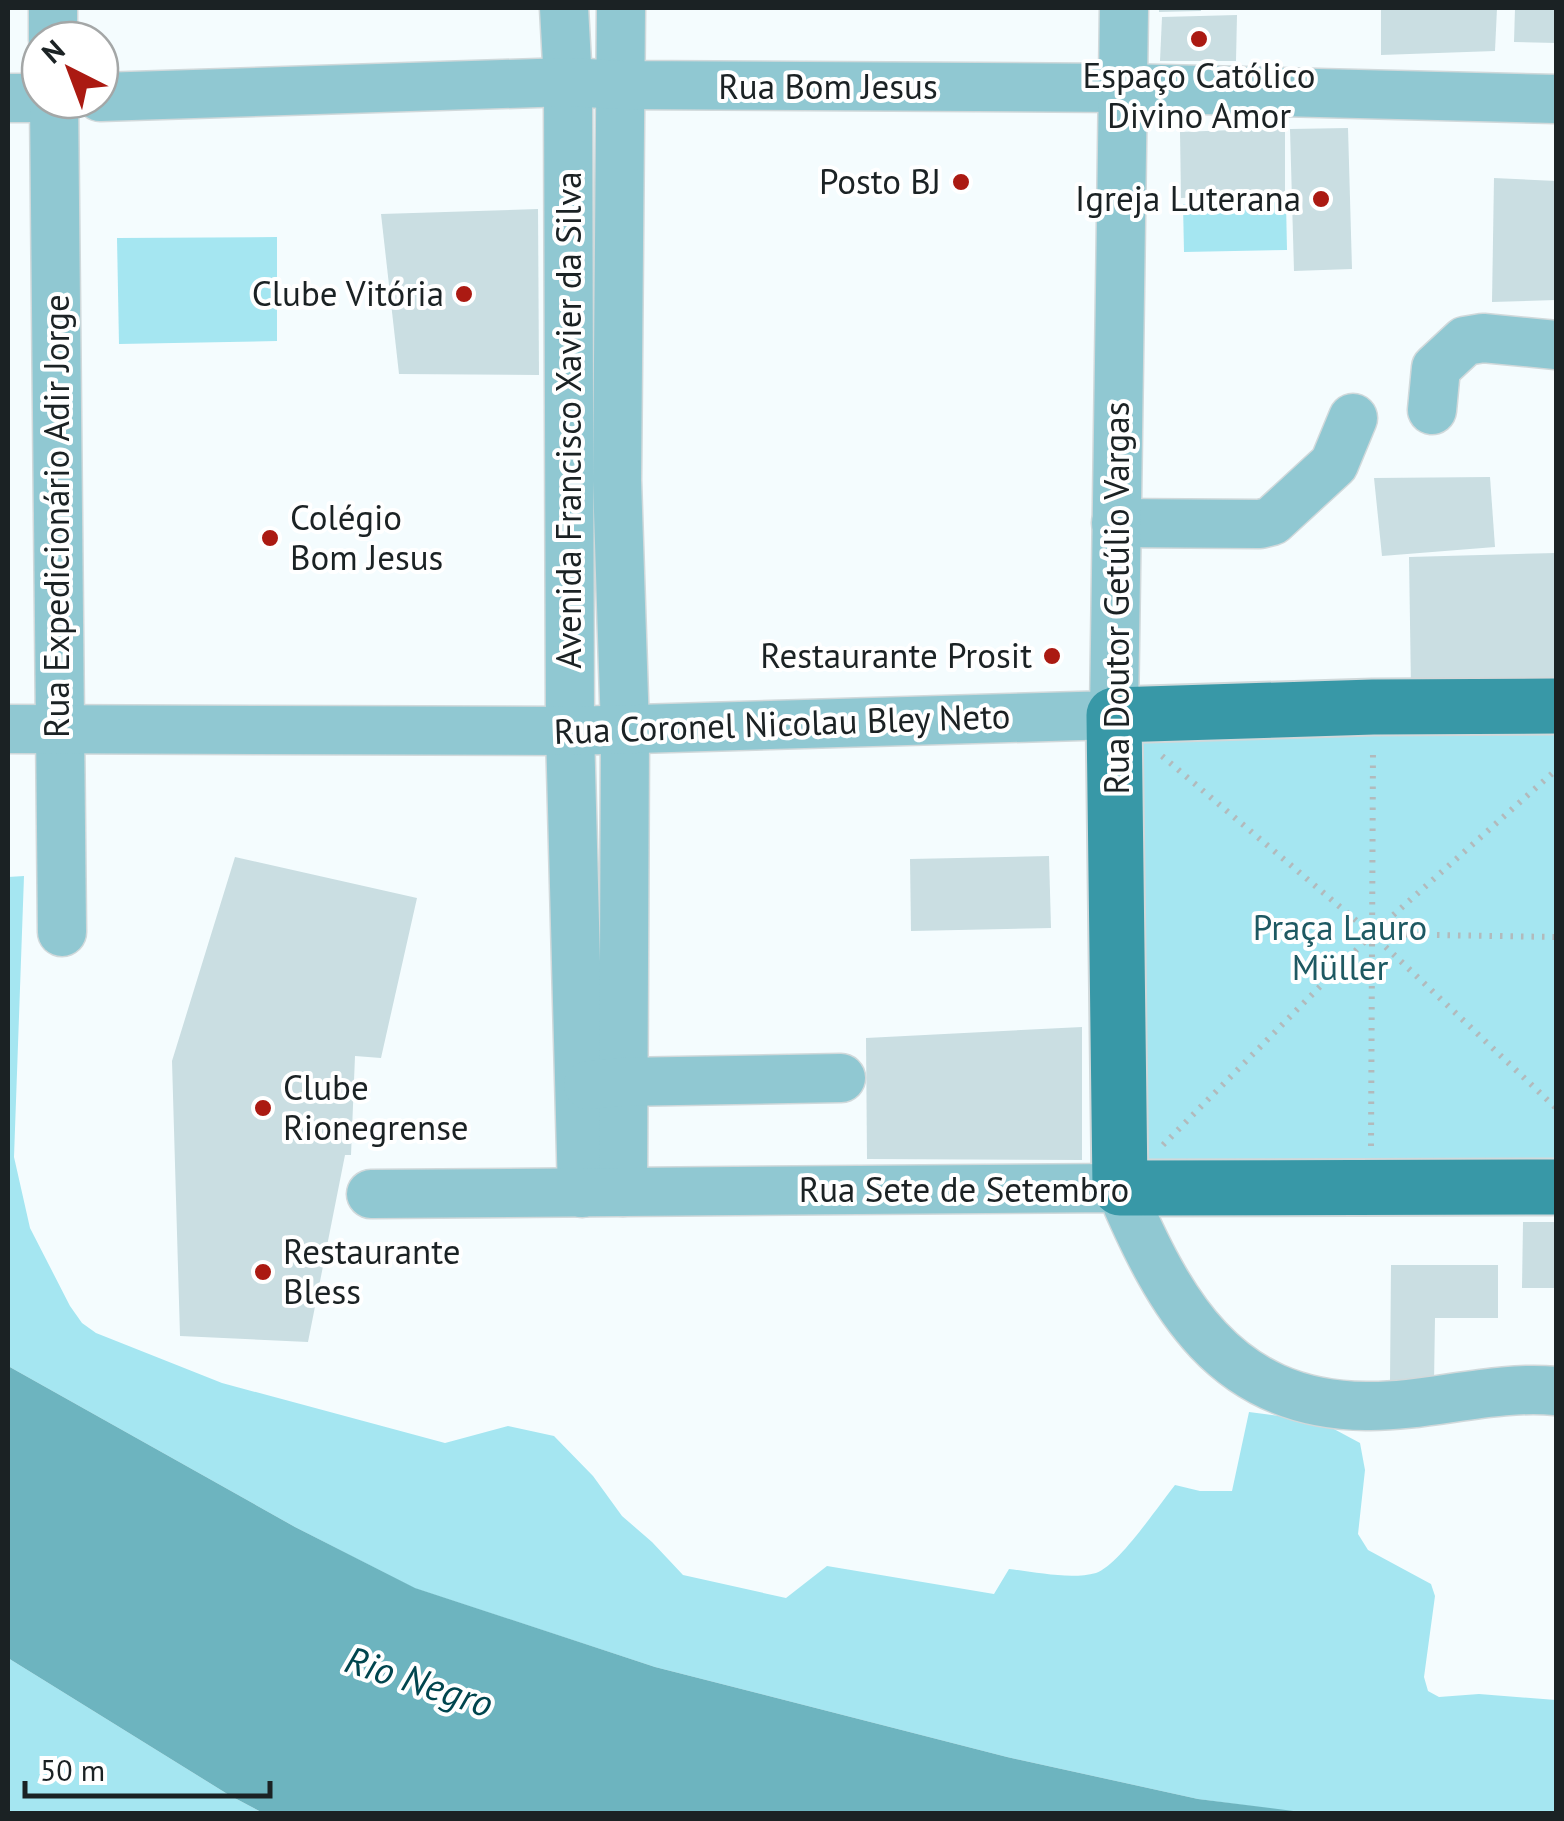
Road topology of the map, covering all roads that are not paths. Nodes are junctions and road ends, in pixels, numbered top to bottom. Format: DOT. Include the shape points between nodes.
graph roads {
  1 [pos="564,8"];
  2 [pos="621,8"];
  3 [pos="1124,8"];
  4 [pos="568,82"];
  5 [pos="622,86"];
  6 [pos="1124,88"];
  7 [pos="120,95"];
  8 [pos="1556,98"];
  9 [pos="54,120"];
  10 [pos="1556,345"];
  11 [pos="1432,410"];
  12 [pos="1353,418"];
  13 [pos="570,478"];
  14 [pos="617,480"];
  15 [pos="1116,523"];
  16 [pos="1556,706"];
  17 [pos="1114,715"];
  18 [pos="625,728"];
  19 [pos="8,729"];
  20 [pos="58,729"];
  21 [pos="570,731"];
  22 [pos="62,932"];
  23 [pos="841,1078"];
  24 [pos="601,1084"];
  25 [pos="1120,1188"];
  26 [pos="1556,1188"];
  27 [pos="602,1193"];
  28 [pos="371,1194"];
  29 [pos="1556,1391"];
  1 -- 4 [label="street, Avenida Francisco Xavier da Silva"];
  2 -- 5 [label="street, Avenida Francisco Xavier da Silva"];
  3 -- 6 [label="street, Rua Doutor Getúlio Vargas"];
  4 -- 5 [label="street, Rua Bom Jesus"];
  4 -- 7 [label="street, Rua Bom Jesus"];
  4 -- 13 [label="street, Avenida Francisco Xavier da Silva"];
  5 -- 6 [label="street, Rua Bom Jesus"];
  5 -- 14 [label="street, Avenida Francisco Xavier da Silva"];
  6 -- 8 [label="street, Rua Bom Jesus"];
  6 -- 15 [label="street, Rua Doutor Getúlio Vargas"];
  9 -- 20 [label="street, Rua Expedicionário Adir Jorge"];
  10 -- 11 [label="street" via="1465,341 1436,368"];
  12 -- 15 [label="street" via="1334,464 1272,521"];
  13 -- 14 [label="street"];
  13 -- 21 [label="street, Avenida Francisco Xavier da Silva"];
  14 -- 18 [label="street, Avenida Francisco Xavier da Silva"];
  15 -- 17 [label="street, Rua Doutor Getúlio Vargas"];
  16 -- 17 [label="main road, Rua Coronel Nicolau Bley Neto"];
  17 -- 18 [label="street, Rua Coronel Nicolau Bley Neto"];
  17 -- 25 [label="main road, Rua Doutor Getúlio Vargas"];
  18 -- 21 [label="street, Rua Coronel Nicolau Bley Neto"];
  18 -- 24 [label="street, Avenida Francisco Xavier da Silva"];
  19 -- 20 [label="street, Rua Coronel Nicolau Bley Neto"];
  20 -- 21 [label="street, Rua Coronel Nicolau Bley Neto"];
  20 -- 22 [label="street, Rua Expedicionário Adir Jorge"];
  21 -- 24 [label="street, Avenida Francisco Xavier da Silva"];
  23 -- 24 [label="street"];
  24 -- 27 [label="street, Avenida Francisco Xavier da Silva"];
  25 -- 26 [label="main road, Rua Sete de Setembro"];
  25 -- 27 [label="street, Rua Sete de Setembro"];
  25 -- 29 [label="street" via="1147,1252 1181,1307 1214,1350 1254,1377 1313,1400 1366,1406"];
  27 -- 28 [label="street, Rua Sete de Setembro"];
}
